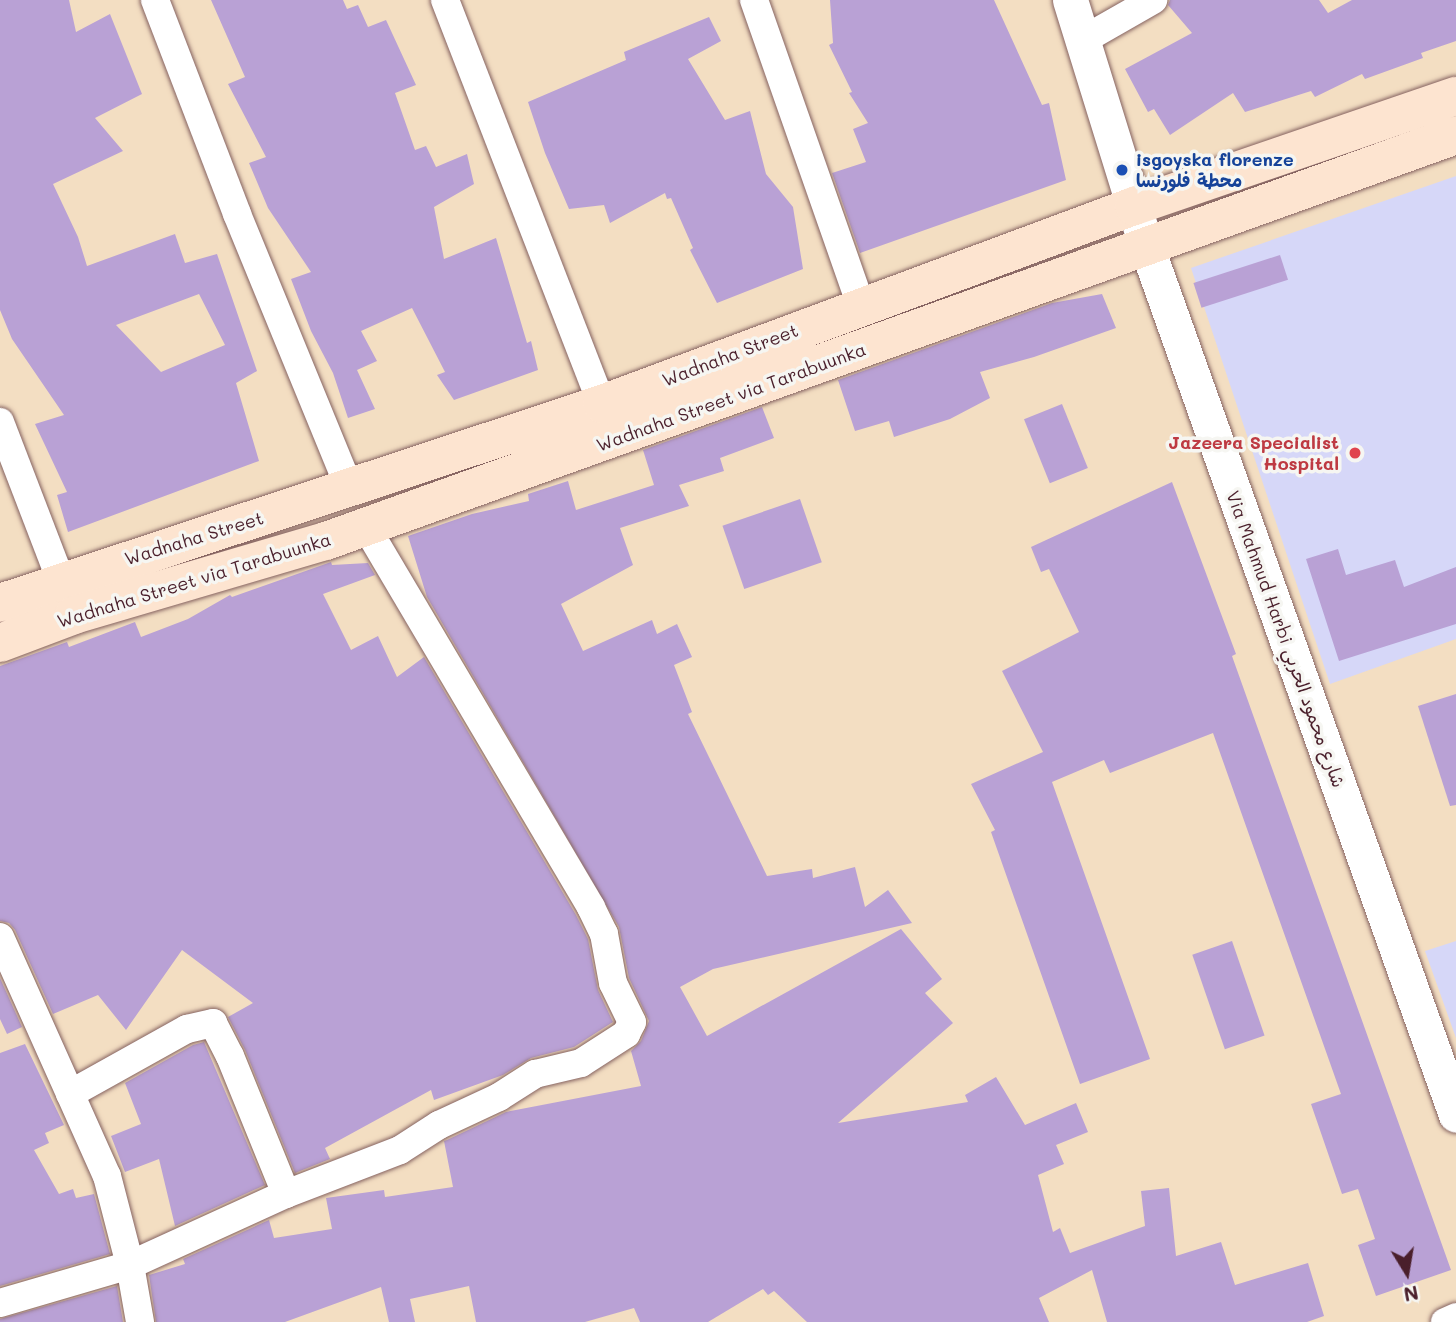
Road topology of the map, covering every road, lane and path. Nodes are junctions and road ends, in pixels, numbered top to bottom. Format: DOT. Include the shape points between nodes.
graph roads {
  1 [pos="155,0"];
  2 [pos="445,0"];
  3 [pos="754,0"];
  4 [pos="1070,0"];
  5 [pos="1153,0"];
  6 [pos="1083,40"];
  7 [pos="1456,96"];
  8 [pos="1456,135"];
  9 [pos="1134,206"];
  10 [pos="1147,248"];
  11 [pos="861,306"];
  12 [pos="602,404"];
  13 [pos="0,422"];
  14 [pos="350,489"];
  15 [pos="366,527"];
  16 [pos="67,598"];
  17 [pos="0,603"];
  18 [pos="0,643"];
  19 [pos="0,937"];
  20 [pos="70,1094"];
  21 [pos="1456,1115"];
  22 [pos="286,1194"];
  23 [pos="130,1265"];
  24 [pos="0,1303"];
  25 [pos="1456,1317"];
  26 [pos="140,1322"];
  27 [pos="1445,1322"];
  1 -- 14 [label="street"];
  2 -- 12 [label="street"];
  3 -- 11 [label="street"];
  4 -- 6 [label="street, Via Mahmud Harbi شارع محمود الحربي"];
  5 -- 6 [label="street"];
  6 -- 9 [label="street, Via Mahmud Harbi شارع محمود الحربي"];
  7 -- 9 [label="main road, Wadnaha Street"];
  8 -- 10 [label="main road, Wadnaha Street via Tarabuunka"];
  9 -- 10 [label="street, Via Mahmud Harbi شارع محمود الحربي"];
  9 -- 11 [label="main road, Wadnaha Street"];
  10 -- 15 [label="main road, Wadnaha Street via Tarabuunka"];
  10 -- 21 [label="street, Via Mahmud Harbi شارع محمود الحربي"];
  11 -- 12 [label="main road, Wadnaha Street"];
  12 -- 14 [label="main road, Wadnaha Street"];
  13 -- 16 [label="street"];
  14 -- 16 [label="main road, Wadnaha Street"];
  15 -- 16 [label="main road, Wadnaha Street via Tarabuunka"];
  15 -- 22 [label="street" via="591,907 604,934 613,983 632,1022 626,1034 581,1063 535,1074 400,1150"];
  16 -- 17 [label="main road, Wadnaha Street"];
  16 -- 18 [label="main road, Wadnaha Street via Tarabuunka"];
  19 -- 20 [label="street"];
  20 -- 22 [label="street" via="187,1029 213,1023"];
  20 -- 23 [label="street" via="107,1176"];
  22 -- 23 [label="street"];
  23 -- 24 [label="street"];
  23 -- 26 [label="street"];
  25 -- 27 [label="street"];
}
